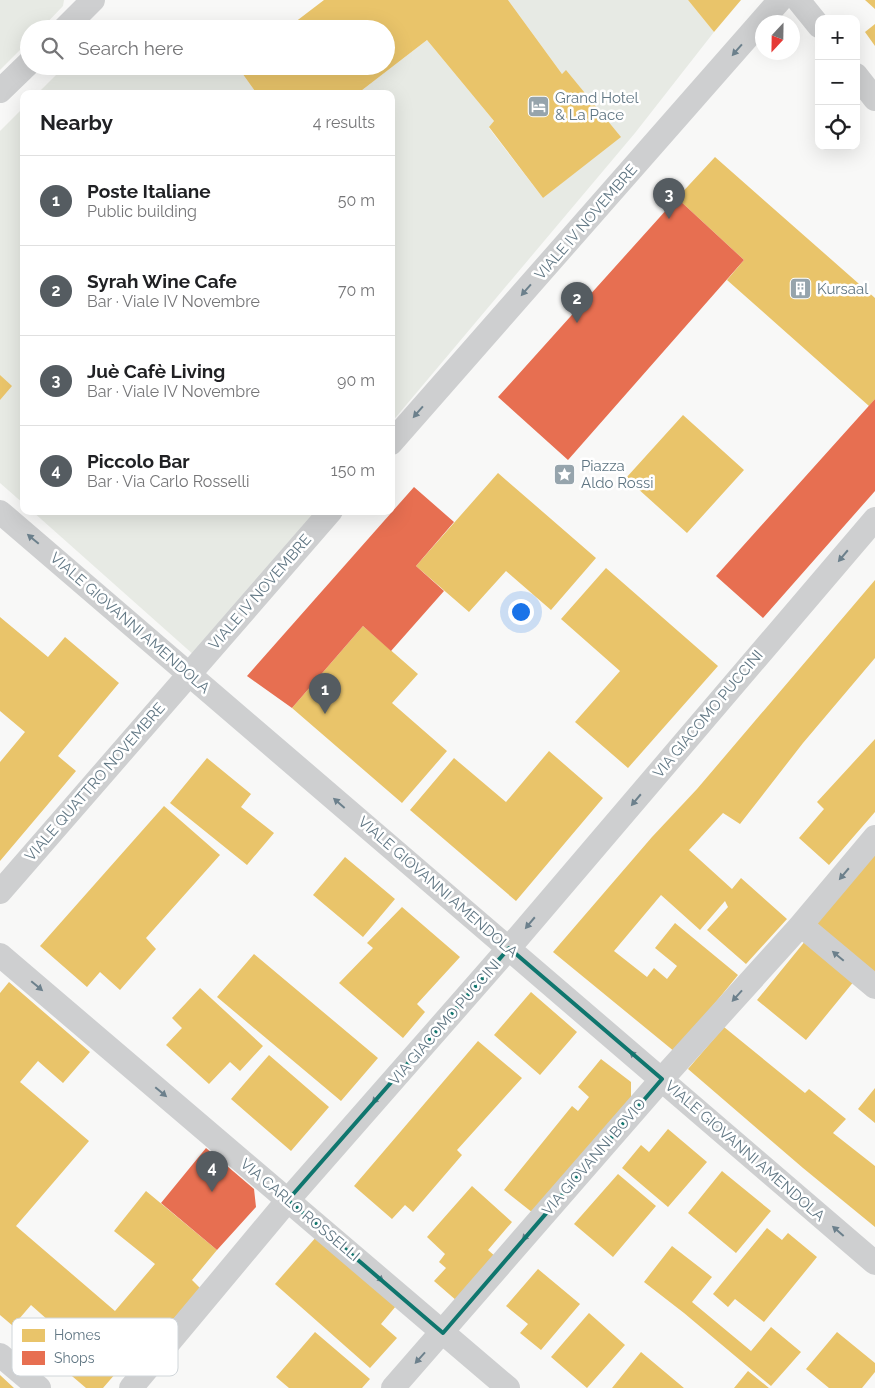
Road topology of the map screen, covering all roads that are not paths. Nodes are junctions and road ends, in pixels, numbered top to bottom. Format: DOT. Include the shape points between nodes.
graph roads {
  1 [pos="93,0"];
  2 [pos="780,0"];
  3 [pos="798,0"];
  4 [pos="73,20"];
  5 [pos="815,21"];
  6 [pos="20,72"];
  7 [pos="860,80"];
  8 [pos="0,92"];
  9 [pos="875,99"];
  10 [pos="395,438"];
  11 [pos="0,512"];
  12 [pos="328,515"];
  13 [pos="875,519"];
  14 [pos="190,673"];
  15 [pos="875,837"];
  16 [pos="0,892"];
  17 [pos="801,925"];
  18 [pos="509,948"];
  19 [pos="0,955"];
  20 [pos="875,987"];
  21 [pos="662,1079"];
  22 [pos="288,1200"];
  23 [pos="875,1263"];
  24 [pos="178,1333"];
  25 [pos="443,1333"];
  26 [pos="0,1355"];
  27 [pos="12,1365"];
  28 [pos="24,1376"];
  29 [pos="142,1376"];
  30 [pos="38,1388"];
  31 [pos="132,1388"];
  32 [pos="394,1388"];
  33 [pos="508,1388"];
  1 -- 4 [label="street"];
  2 -- 10 [label="street, VIALE IV NOVEMBRE, one-way"];
  3 -- 5 [label="street"];
  6 -- 8 [label="street"];
  7 -- 9 [label="street"];
  14 -- 11 [label="street, VIALE GIOVANNI AMENDOLA, one-way"];
  12 -- 14 [label="street, VIALE IV NOVEMBRE"];
  13 -- 18 [label="street, VIA GIACOMO PUCCINI, one-way"];
  14 -- 16 [label="street, VIALE QUATTRO NOVEMBRE"];
  18 -- 14 [label="street, VIALE GIOVANNI AMENDOLA, one-way"];
  15 -- 17 [label="street, VIA GIOVANNI BOVIO, one-way"];
  20 -- 17 [label="street, one-way"];
  17 -- 21 [label="street, VIA GIOVANNI BOVIO, one-way"];
  21 -- 18 [label="street, VIALE GIOVANNI AMENDOLA, one-way"];
  18 -- 22 [label="street, VIA GIACOMO PUCCINI, one-way"];
  19 -- 22 [label="street, VIA CARLO ROSSELLI, one-way"];
  23 -- 21 [label="street, VIALE GIOVANNI AMENDOLA, one-way"];
  21 -- 25 [label="street, VIA GIOVANNI BOVIO, one-way"];
  22 -- 24 [label="street, VIA GIACOMO PUCCINI"];
  22 -- 25 [label="street, VIA CARLO ROSSELLI, one-way"];
  25 -- 32 [label="street, VIA GIOVANNI BOVIO, one-way"];
  25 -- 33 [label="street, VIA CARLO ROSSELLI"];
  26 -- 27 [label="street"];
  28 -- 30 [label="street"];
  29 -- 31 [label="street, VIA GIACOMO PUCCINI"];
}
